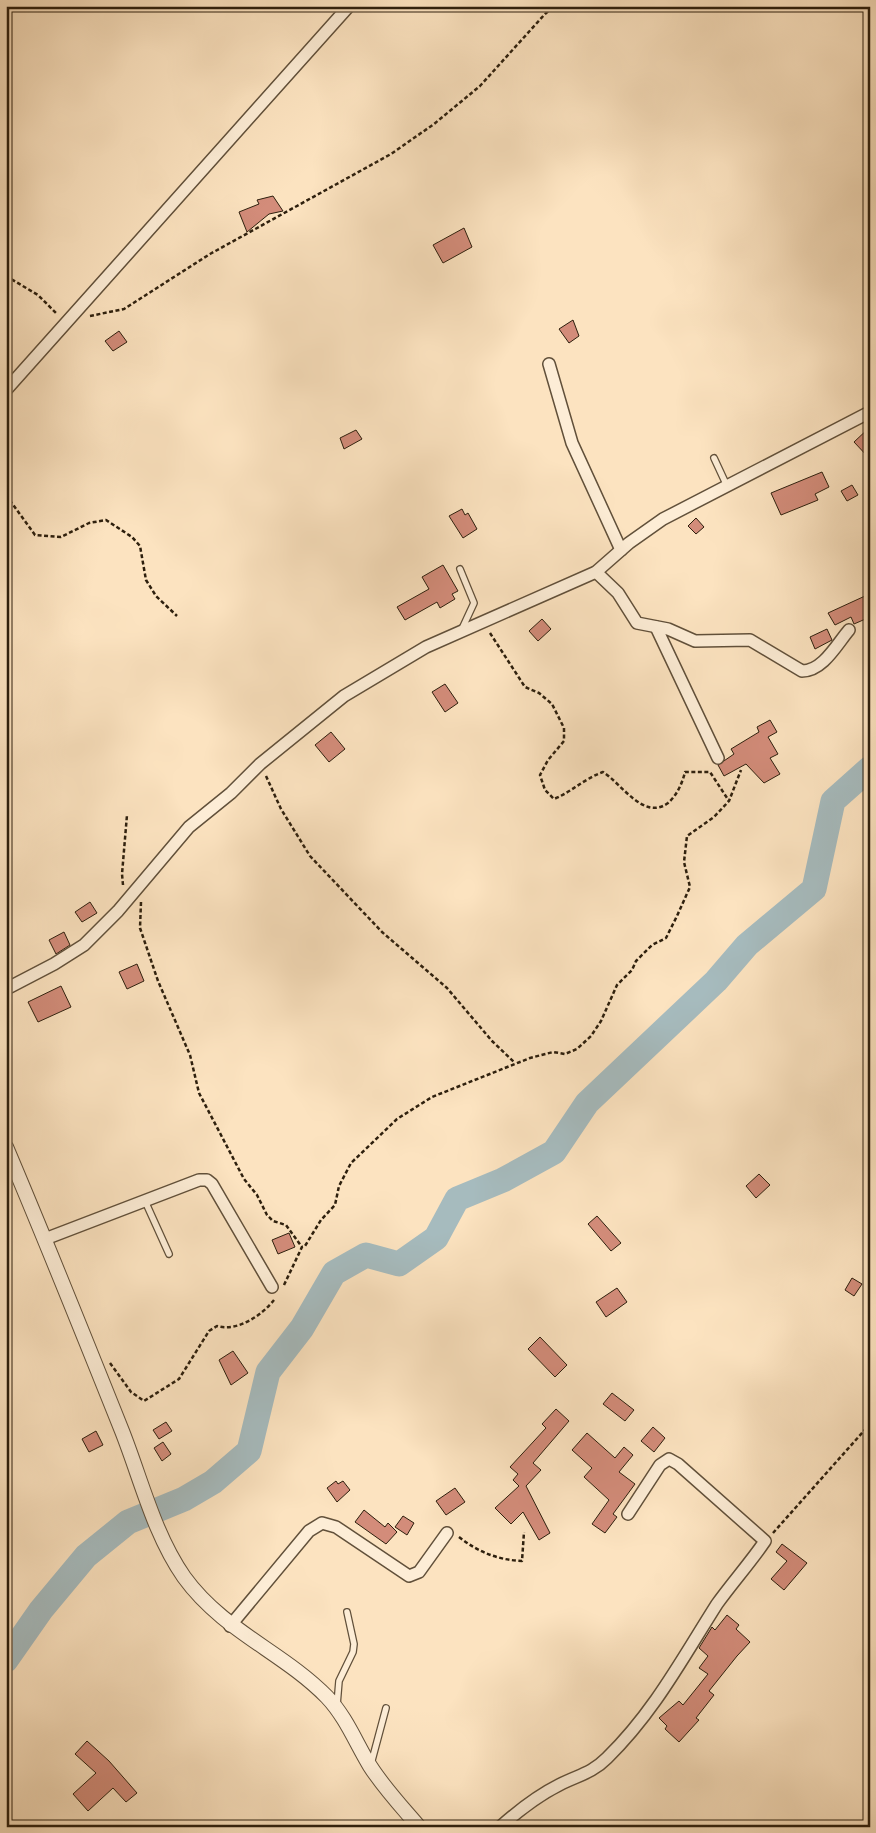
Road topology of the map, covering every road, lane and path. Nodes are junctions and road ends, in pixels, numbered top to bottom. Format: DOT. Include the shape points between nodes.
graph roads {
  1 [pos="350,6"];
  2 [pos="556,6"];
  3 [pos="6,276"];
  4 [pos="66,321"];
  5 [pos="549,364"];
  6 [pos="6,390"];
  7 [pos="869,412"];
  8 [pos="714,458"];
  9 [pos="727,486"];
  10 [pos="6,495"];
  11 [pos="621,550"];
  12 [pos="460,569"];
  13 [pos="596,572"];
  14 [pos="177,616"];
  15 [pos="482,621"];
  16 [pos="656,627"];
  17 [pos="849,630"];
  18 [pos="461,631"];
  19 [pos="718,758"];
  20 [pos="260,764"];
  21 [pos="741,770"];
  22 [pos="729,801"];
  23 [pos="126,815"];
  24 [pos="140,884"];
  25 [pos="125,902"];
  26 [pos="6,989"];
  27 [pos="515,1063"];
  28 [pos="6,1147"];
  29 [pos="144,1201"];
  30 [pos="45,1239"];
  31 [pos="302,1247"];
  32 [pos="169,1254"];
  33 [pos="276,1292"];
  34 [pos="108,1359"];
  35 [pos="870,1424"];
  36 [pos="628,1514"];
  37 [pos="524,1532"];
  38 [pos="447,1533"];
  39 [pos="765,1541"];
  40 [pos="347,1612"];
  41 [pos="230,1626"];
  42 [pos="386,1708"];
  43 [pos="337,1709"];
  44 [pos="371,1766"];
  45 [pos="419,1827"];
  46 [pos="500,1827"];
  1 -- 4 [label="street"];
  2 -- 4 [label="path" via="480,86 391,154 210,254 124,309"];
  3 -- 4 [label="path" via="38,295"];
  4 -- 6 [label="street"];
  5 -- 11 [label="street" via="572,443"];
  7 -- 9 [label="street"];
  8 -- 9 [label="lane"];
  9 -- 11 [label="street" via="664,519"];
  10 -- 14 [label="path" via="35,535 61,538 89,523 106,520 132,538 140,546 146,580 156,596"];
  11 -- 13 [label="street"];
  12 -- 18 [label="lane" via="474,603"];
  13 -- 15 [label="street"];
  13 -- 16 [label="street" via="618,593 634,620"];
  15 -- 18 [label="street"];
  15 -- 22 [label="path" via="525,686 552,704 564,728 564,741 540,775 545,790 554,799 586,778 603,772 633,799 650,808 660,808 674,798 685,772 694,771 710,772"];
  16 -- 17 [label="street" via="695,640 750,640 802,671 810,671 817,666"];
  16 -- 19 [label="street"];
  18 -- 20 [label="street" via="426,647 344,696"];
  20 -- 24 [label="street" via="180,837"];
  20 -- 27 [label="path" via="281,809 310,856 382,932 447,988"];
  21 -- 22 [label="path"];
  22 -- 27 [label="path" via="714,817 687,836 684,862 690,887 677,916 666,938 652,944 617,985 591,1036 577,1049 565,1054 553,1052"];
  23 -- 25 [label="path" via="122,874"];
  24 -- 25 [label="street"];
  24 -- 31 [label="path" via="140,928 158,981 190,1055 199,1093 244,1180 257,1194 267,1215 273,1221 286,1225"];
  25 -- 26 [label="street" via="70,955"];
  27 -- 31 [label="path" via="432,1096 397,1119 351,1163 335,1205"];
  28 -- 30 [label="street"];
  29 -- 30 [label="street"];
  29 -- 32 [label="lane"];
  29 -- 33 [label="street" via="199,1180 207,1180"];
  30 -- 41 [label="street" via="157,1526 184,1577"];
  31 -- 33 [label="path" via="296,1263"];
  33 -- 34 [label="path" via="249,1321 226,1329 217,1326 209,1331 179,1379 144,1402 131,1392"];
  35 -- 39 [label="path"];
  36 -- 39 [label="street" via="660,1465 669,1459"];
  37 -- 38 [label="path" via="522,1561 506,1560 476,1550 453,1532"];
  38 -- 41 [label="street" via="419,1572 409,1576 336,1526 322,1523 309,1530"];
  39 -- 46 [label="street" via="719,1602 676,1674 636,1728 586,1774 559,1785 522,1808"];
  40 -- 43 [label="lane" via="354,1644 339,1681"];
  41 -- 43 [label="street" via="317,1688"];
  42 -- 44 [label="lane"];
  43 -- 44 [label="street"];
  44 -- 45 [label="street"];
}
